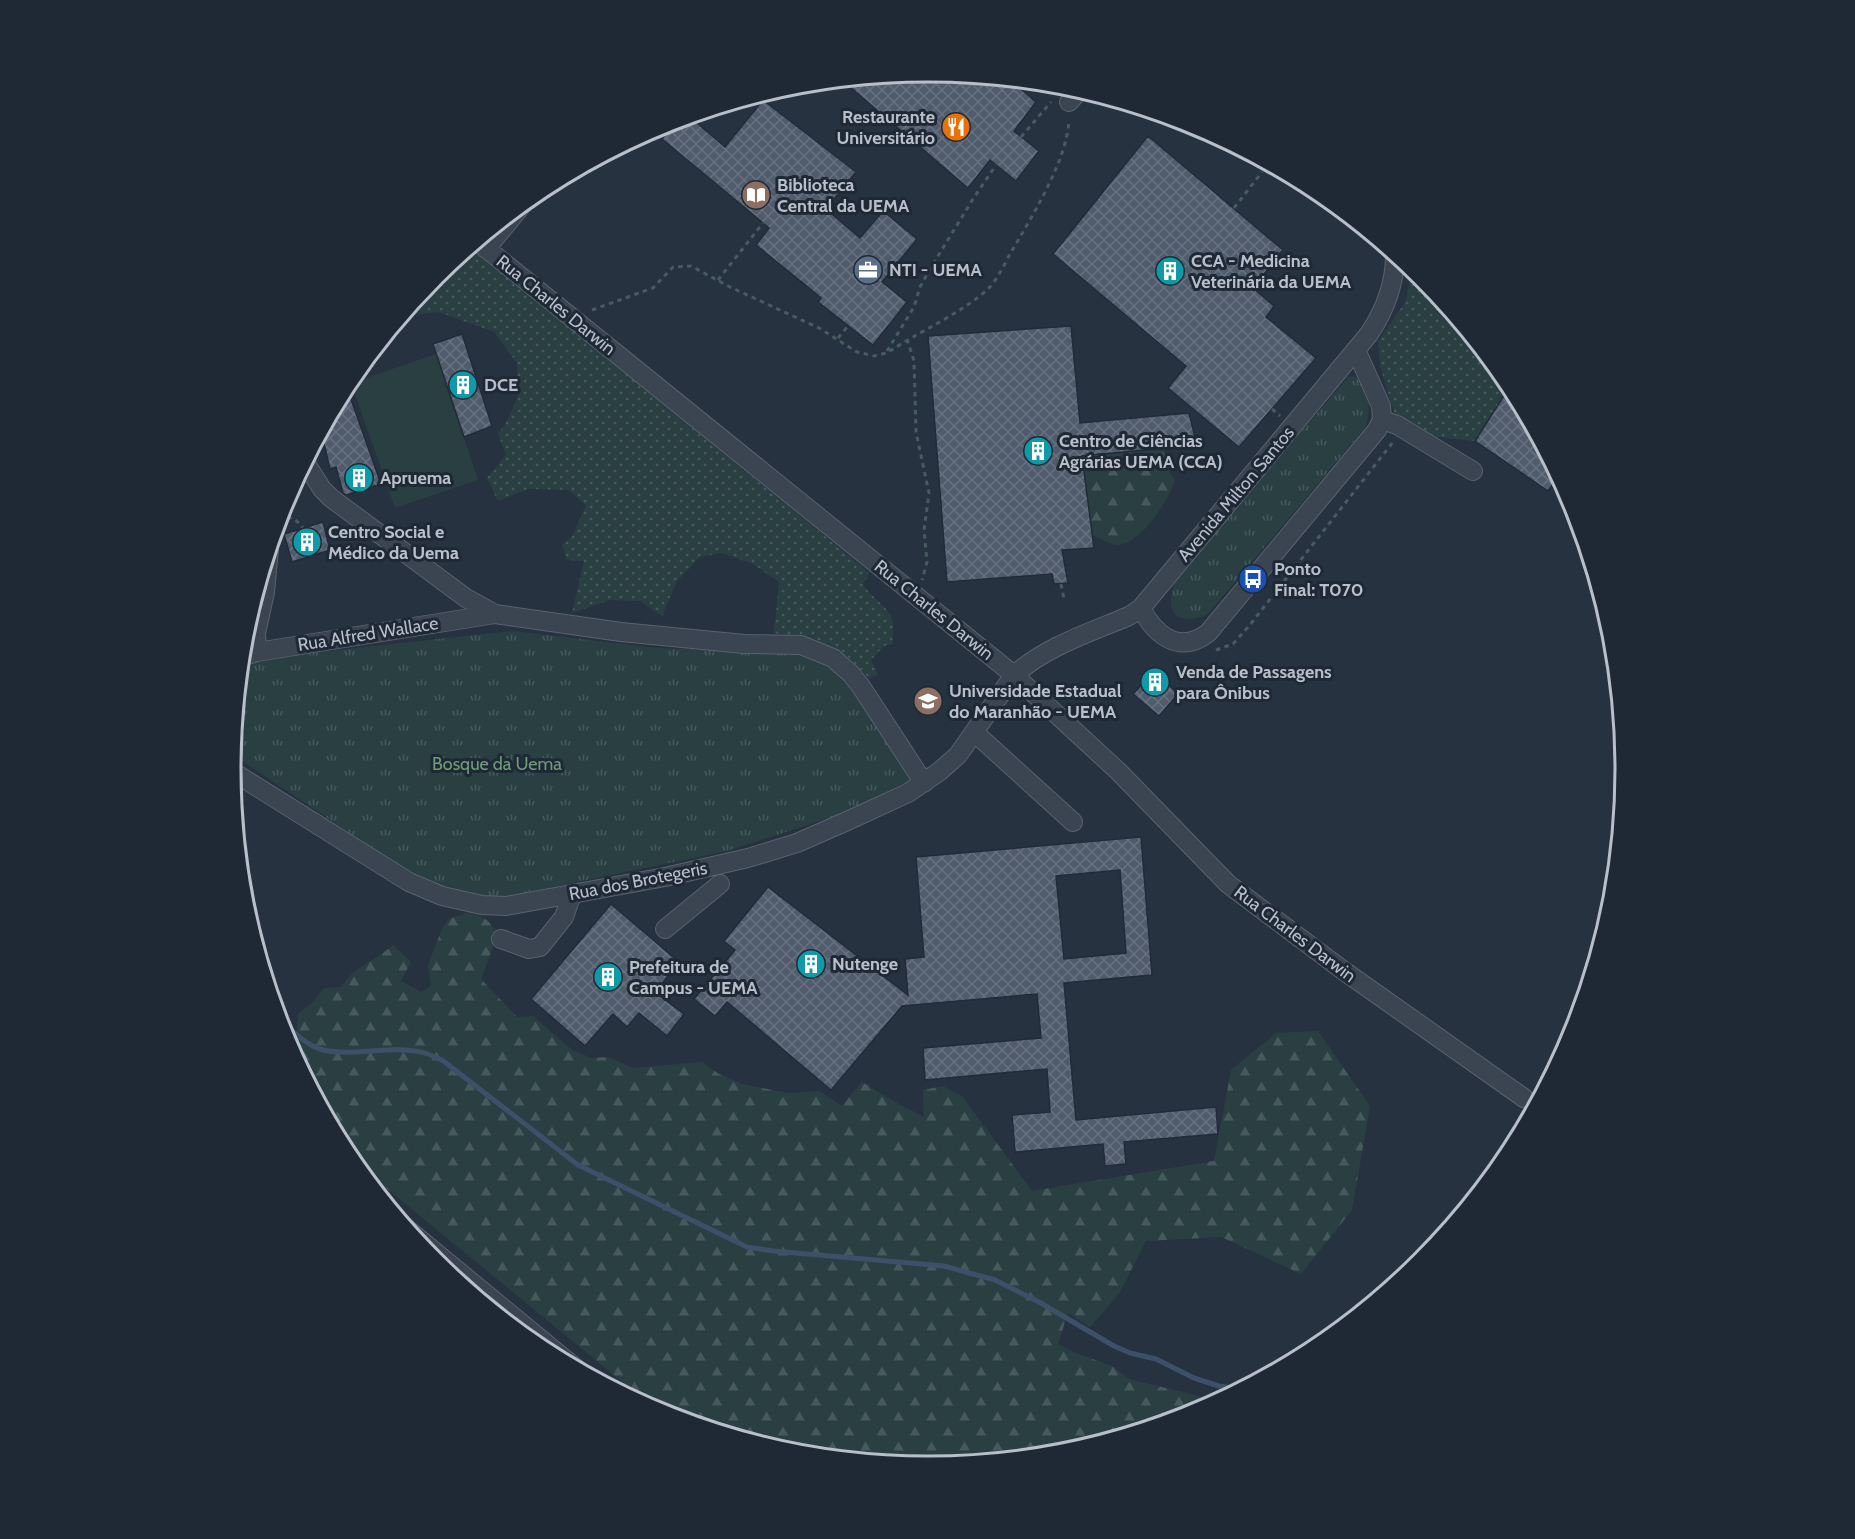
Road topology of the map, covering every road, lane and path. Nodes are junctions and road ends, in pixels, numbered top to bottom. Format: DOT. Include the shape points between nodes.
graph roads {
  1 [pos="1067,98"];
  2 [pos="1021,137"];
  3 [pos="996,165"];
  4 [pos="1262,172"];
  5 [pos="1234,208"];
  6 [pos="763,223"];
  7 [pos="479,249"];
  8 [pos="1394,266"];
  9 [pos="718,280"];
  10 [pos="588,312"];
  11 [pos="848,326"];
  12 [pos="838,339"];
  13 [pos="908,339"];
  14 [pos="1356,350"];
  15 [pos="886,353"];
  16 [pos="1382,420"];
  17 [pos="310,469"];
  18 [pos="1473,471"];
  19 [pos="289,516"];
  20 [pos="303,528"];
  21 [pos="921,582"];
  22 [pos="266,584"];
  23 [pos="1060,584"];
  24 [pos="1064,599"];
  25 [pos="1141,608"];
  26 [pos="495,614"];
  27 [pos="252,644"];
  28 [pos="251,654"];
  29 [pos="1014,675"];
  30 [pos="975,733"];
  31 [pos="241,777"];
  32 [pos="924,783"];
  33 [pos="1074,822"];
  34 [pos="720,884"];
  35 [pos="572,894"];
  36 [pos="665,929"];
  37 [pos="501,939"];
  38 [pos="1524,1098"];
  39 [pos="466,1277"];
  40 [pos="525,1326"];
  1 -- 2 [label="path"];
  1 -- 13 [label="path" via="1070,124 1061,153 1046,190 990,288"];
  3 -- 15 [label="path" via="930,269 914,307"];
  4 -- 5 [label="path"];
  6 -- 9 [label="path"];
  7 -- 29 [label="street, Rua Charles Darwin"];
  8 -- 14 [label="street, Avenida Milton Santos" via="1386,305"];
  9 -- 10 [label="path" via="691,266 673,267 653,288"];
  9 -- 12 [label="path"];
  11 -- 12 [label="path"];
  12 -- 15 [label="path" via="867,355"];
  13 -- 15 [label="path"];
  13 -- 21 [label="path" via="914,361 916,432 928,493 924,530 927,562"];
  14 -- 16 [label="street" via="1382,406"];
  14 -- 25 [label="street, Avenida Milton Santos"];
  16 -- 18 [label="street"];
  16 -- 25 [label="street" via="1208,633 1191,642 1166,638 1153,629"];
  17 -- 26 [label="street" via="331,498 466,598"];
  19 -- 20 [label="path"];
  22 -- 27 [label="street"];
  23 -- 24 [label="path"];
  25 -- 29 [label="street, Avenida Milton Santos" via="1041,654"];
  26 -- 28 [label="street, Rua Alfred Wallace"];
  26 -- 32 [label="street" via="621,632 744,644 801,645 816,650 833,658 851,674"];
  29 -- 30 [label="street, Rua dos Brotegeris"];
  29 -- 38 [label="street, Rua Charles Darwin" via="1118,771 1228,884"];
  30 -- 32 [label="street, Rua dos Brotegeris" via="958,755"];
  30 -- 33 [label="street"];
  31 -- 35 [label="street, Rua dos Brotegeris" via="387,869 442,896 506,906"];
  32 -- 35 [label="street, Rua dos Brotegeris" via="797,843 687,872"];
  34 -- 36 [label="street"];
  35 -- 37 [label="street" via="564,917 540,947 529,949"];
  39 -- 40 [label="street"];
}
